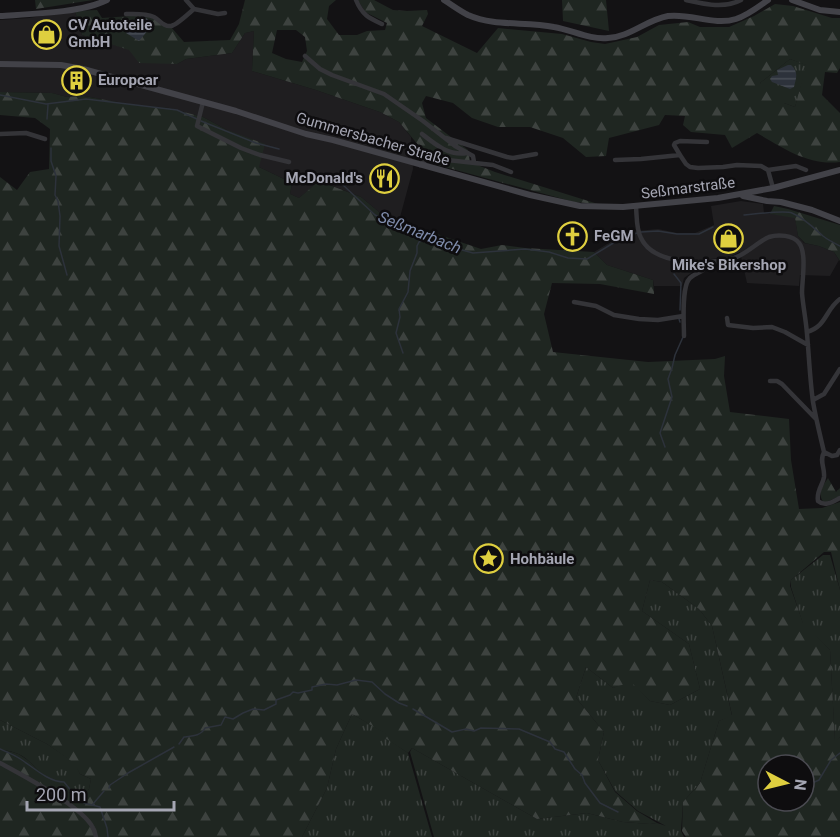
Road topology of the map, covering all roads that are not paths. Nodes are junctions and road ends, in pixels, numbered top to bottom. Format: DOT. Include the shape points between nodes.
graph roads {
  1 [pos="107,0"];
  2 [pos="186,0"];
  3 [pos="356,0"];
  4 [pos="444,0"];
  5 [pos="686,0"];
  6 [pos="741,0"];
  7 [pos="768,0"];
  8 [pos="792,0"];
  9 [pos="194,9"];
  10 [pos="840,12"];
  11 [pos="225,13"];
  12 [pos="126,14"];
  13 [pos="0,16"];
  14 [pos="382,24"];
  15 [pos="305,56"];
  16 [pos="0,64"];
  17 [pos="203,102"];
  18 [pos="0,134"];
  19 [pos="422,134"];
  20 [pos="444,138"];
  21 [pos="45,139"];
  22 [pos="707,142"];
  23 [pos="467,153"];
  24 [pos="536,154"];
  25 [pos="680,155"];
  26 [pos="615,160"];
  27 [pos="290,162"];
  28 [pos="474,162"];
  29 [pos="420,165"];
  30 [pos="768,170"];
  31 [pos="806,170"];
  32 [pos="840,170"];
  33 [pos="511,172"];
  34 [pos="773,188"];
  35 [pos="739,195"];
  36 [pos="537,197"];
  37 [pos="781,202"];
  38 [pos="636,207"];
  39 [pos="840,221"];
  40 [pos="708,263"];
  41 [pos="840,299"];
  42 [pos="574,302"];
  43 [pos="684,316"];
  44 [pos="727,318"];
  45 [pos="807,332"];
  46 [pos="684,336"];
  47 [pos="808,345"];
  48 [pos="840,369"];
  49 [pos="770,381"];
  50 [pos="813,400"];
  51 [pos="816,419"];
  52 [pos="840,450"];
  53 [pos="824,452"];
  54 [pos="840,498"];
  55 [pos="0,763"];
  56 [pos="96,837"];
  1 -- 13 [label="main road" via="72,9"];
  2 -- 9 [label="street"];
  3 -- 14 [label="street" via="366,16"];
  4 -- 7 [label="main road" via="482,20 554,27 606,39 666,16 736,19"];
  5 -- 6 [label="street" via="717,6"];
  8 -- 10 [label="main road"];
  9 -- 11 [label="street"];
  9 -- 12 [label="street" via="169,26 146,14"];
  15 -- 20 [label="street" via="332,75 384,94"];
  16 -- 17 [label="main road, Gummersbacher Straße" via="71,67"];
  17 -- 27 [label="street" via="197,126 241,148"];
  17 -- 29 [label="main road, Gummersbacher Straße"];
  18 -- 21 [label="street" via="26,133"];
  19 -- 23 [label="street" via="449,152"];
  20 -- 23 [label="street"];
  20 -- 24 [label="street" via="507,157"];
  22 -- 25 [label="street" via="675,143"];
  23 -- 28 [label="street" via="474,157"];
  25 -- 26 [label="street"];
  25 -- 30 [label="street" via="690,167 764,166"];
  28 -- 29 [label="street" via="429,158"];
  28 -- 33 [label="street"];
  29 -- 36 [label="main road, Gummersbacher Straße"];
  30 -- 31 [label="street" via="796,166"];
  30 -- 34 [label="street"];
  32 -- 34 [label="main road, Seßmarstraße"];
  34 -- 35 [label="main road, Seßmarstraße"];
  34 -- 37 [label="main road"];
  35 -- 37 [label="main road"];
  35 -- 38 [label="main road, Seßmarstraße"];
  36 -- 38 [label="main road, Seßmarstraße" via="580,206"];
  37 -- 39 [label="main road"];
  38 -- 40 [label="street" via="641,238 650,250 678,260"];
  40 -- 43 [label="street" via="705,270 689,278"];
  40 -- 45 [label="street" via="746,253 768,238 790,237 799,242 803,250 802,293"];
  41 -- 45 [label="street" via="816,330"];
  42 -- 43 [label="street" via="639,319"];
  43 -- 46 [label="street"];
  44 -- 47 [label="street" via="728,325 772,327"];
  45 -- 47 [label="street"];
  47 -- 50 [label="street"];
  48 -- 50 [label="street" via="824,394"];
  49 -- 51 [label="street" via="782,384"];
  50 -- 51 [label="street"];
  51 -- 53 [label="street"];
  52 -- 53 [label="street" via="832,456"];
  53 -- 54 [label="street" via="824,479 818,501 826,504"];
  55 -- 56 [label="street" via="73,807 93,827"];
}
